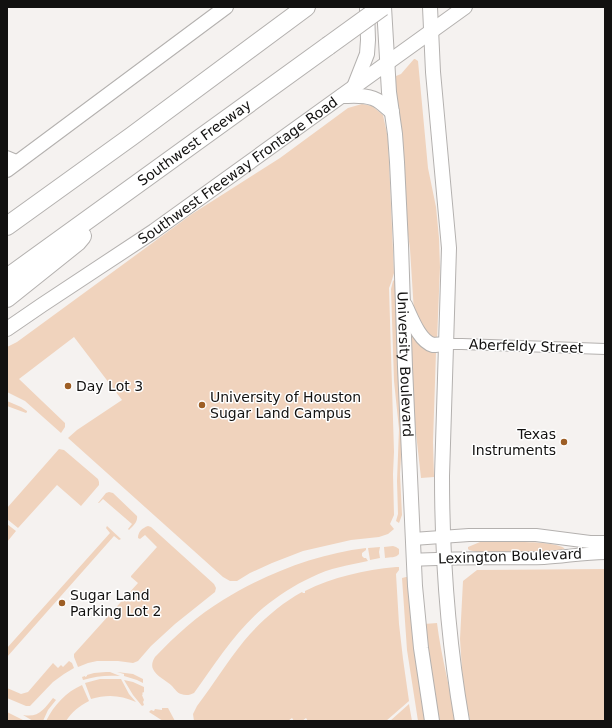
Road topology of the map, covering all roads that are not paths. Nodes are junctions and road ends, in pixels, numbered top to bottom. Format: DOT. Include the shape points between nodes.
graph roads {
  1 [pos="226,7"];
  2 [pos="306,7"];
  3 [pos="367,7"];
  4 [pos="383,7"];
  5 [pos="430,7"];
  6 [pos="465,7"];
  7 [pos="431,32"];
  8 [pos="387,63"];
  9 [pos="348,92"];
  10 [pos="392,112"];
  11 [pos="13,158"];
  12 [pos="7,170"];
  13 [pos="102,208"];
  14 [pos="7,226"];
  15 [pos="7,278"];
  16 [pos="7,298"];
  17 [pos="404,301"];
  18 [pos="7,329"];
  19 [pos="446,344"];
  20 [pos="605,349"];
  21 [pos="443,536"];
  22 [pos="413,539"];
  23 [pos="573,540"];
  24 [pos="605,542"];
  25 [pos="605,553"];
  26 [pos="573,555"];
  27 [pos="444,558"];
  28 [pos="415,560"];
  29 [pos="432,721"];
  30 [pos="462,721"];
  1 -- 11 [label="main road"];
  2 -- 14 [label="highway"];
  3 -- 9 [label="main road" via="367,54"];
  4 -- 8 [label="main road, University Boulevard"];
  4 -- 13 [label="highway, Southwest Freeway, bridge"];
  5 -- 7 [label="main road"];
  6 -- 7 [label="main road, Southwest Freeway Frontage Road"];
  7 -- 8 [label="main road, Southwest Freeway Frontage Road"];
  7 -- 19 [label="main road" via="449,248"];
  8 -- 9 [label="main road, Southwest Freeway Frontage Road"];
  8 -- 10 [label="main road, University Boulevard"];
  9 -- 10 [label="main road" via="380,102"];
  9 -- 18 [label="main road, Southwest Freeway Frontage Road" via="154,231"];
  10 -- 17 [label="main road, University Boulevard" via="396,140"];
  11 -- 12 [label="main road"];
  13 -- 15 [label="highway, Southwest Freeway"];
  13 -- 16 [label="highway" via="77,242"];
  17 -- 19 [label="main road" via="422,336 433,345"];
  17 -- 22 [label="main road, University Boulevard"];
  19 -- 20 [label="street, Aberfeldy Street"];
  19 -- 21 [label="main road"];
  21 -- 22 [label="street, Lexington Boulevard"];
  21 -- 23 [label="street, Lexington Boulevard" via="536,535"];
  21 -- 27 [label="main road"];
  22 -- 28 [label="main road, University Boulevard"];
  23 -- 24 [label="street, Lexington Boulevard"];
  23 -- 26 [label="street"];
  25 -- 26 [label="street, Lexington Boulevard"];
  26 -- 27 [label="street, Lexington Boulevard" via="545,558"];
  27 -- 28 [label="street, Lexington Boulevard"];
  27 -- 30 [label="main road" via="456,687"];
  28 -- 29 [label="main road, University Boulevard" via="421,648"];
}
